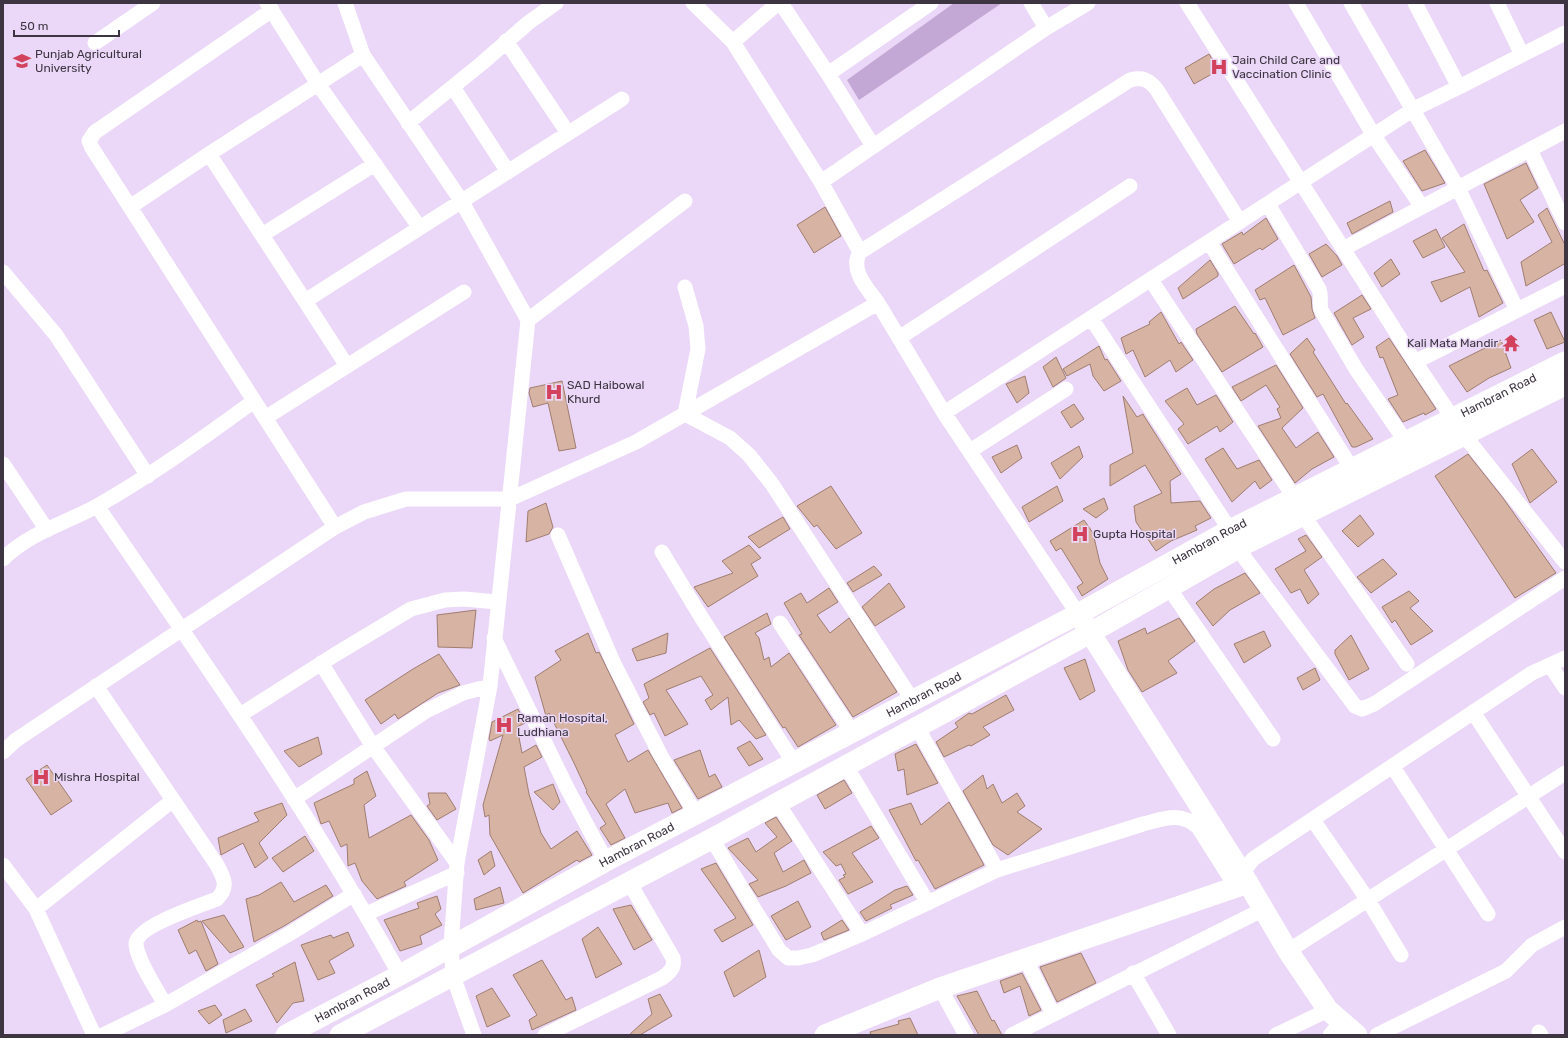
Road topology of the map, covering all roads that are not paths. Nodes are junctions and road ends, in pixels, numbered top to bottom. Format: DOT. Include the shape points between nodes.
graph roads {
  1 [pos="153,3"];
  2 [pos="345,3"];
  3 [pos="556,3"];
  4 [pos="693,3"];
  5 [pos="780,3"];
  6 [pos="931,3"];
  7 [pos="1031,3"];
  8 [pos="1088,3"];
  9 [pos="1187,3"];
  10 [pos="1296,3"];
  11 [pos="1351,3"];
  12 [pos="1415,3"];
  13 [pos="1498,3"];
  14 [pos="270,7"];
  15 [pos="133,10"];
  16 [pos="1046,28"];
  17 [pos="1565,33"];
  18 [pos="506,41"];
  19 [pos="733,42"];
  20 [pos="95,43"];
  21 [pos="363,55"];
  22 [pos="1522,55"];
  23 [pos="828,74"];
  24 [pos="318,84"];
  25 [pos="453,86"];
  26 [pos="1459,87"];
  27 [pos="622,99"];
  28 [pos="1414,109"];
  29 [pos="408,123"];
  30 [pos="1565,131"];
  31 [pos="568,134"];
  32 [pos="1374,136"];
  33 [pos="873,146"];
  34 [pos="1530,150"];
  35 [pos="209,154"];
  36 [pos="375,164"];
  37 [pos="508,172"];
  38 [pos="821,182"];
  39 [pos="1301,183"];
  40 [pos="1130,186"];
  41 [pos="1458,188"];
  42 [pos="1559,194"];
  43 [pos="685,201"];
  44 [pos="462,202"];
  45 [pos="1268,204"];
  46 [pos="130,207"];
  47 [pos="1422,207"];
  48 [pos="1240,222"];
  49 [pos="1565,223"];
  50 [pos="420,228"];
  51 [pos="262,235"];
  52 [pos="1209,242"];
  53 [pos="1343,249"];
  54 [pos="860,252"];
  55 [pos="3,272"];
  56 [pos="1151,280"];
  57 [pos="1565,286"];
  58 [pos="685,287"];
  59 [pos="464,292"];
  60 [pos="305,301"];
  61 [pos="878,304"];
  62 [pos="1517,310"];
  63 [pos="1091,318"];
  64 [pos="528,320"];
  65 [pos="899,338"];
  66 [pos="1415,362"];
  67 [pos="1565,362"];
  68 [pos="347,366"];
  69 [pos="1565,385"];
  70 [pos="1066,389"];
  71 [pos="254,402"];
  72 [pos="944,413"];
  73 [pos="685,414"];
  74 [pos="265,418"];
  75 [pos="1459,427"];
  76 [pos="1406,442"];
  77 [pos="970,451"];
  78 [pos="3,464"];
  79 [pos="1352,469"];
  80 [pos="148,476"];
  81 [pos="510,499"];
  82 [pos="97,506"];
  83 [pos="1299,506"];
  84 [pos="335,527"];
  85 [pos="47,530"];
  86 [pos="1230,530"];
  87 [pos="558,534"];
  88 [pos="1238,549"];
  89 [pos="662,552"];
  90 [pos="3,559"];
  91 [pos="1565,562"];
  92 [pos="1565,578"];
  93 [pos="1169,588"];
  94 [pos="497,602"];
  95 [pos="1078,614"];
  96 [pos="780,623"];
  97 [pos="181,629"];
  98 [pos="1090,633"];
  99 [pos="494,638"];
  100 [pos="1565,658"];
  101 [pos="321,663"];
  102 [pos="1407,664"];
  103 [pos="1550,665"];
  104 [pos="96,686"];
  105 [pos="490,686"];
  106 [pos="1565,688"];
  107 [pos="912,701"];
  108 [pos="1473,712"];
  109 [pos="240,715"];
  110 [pos="917,727"];
  111 [pos="852,732"];
  112 [pos="1273,739"];
  113 [pos="372,745"];
  114 [pos="3,752"];
  115 [pos="794,763"];
  116 [pos="846,766"];
  117 [pos="1393,767"];
  118 [pos="1565,773"];
  119 [pos="1528,797"];
  120 [pos="294,799"];
  121 [pos="173,800"];
  122 [pos="777,802"];
  123 [pos="696,814"];
  124 [pos="1199,818"];
  125 [pos="1313,820"];
  126 [pos="712,839"];
  127 [pos="1446,850"];
  128 [pos="1565,852"];
  129 [pos="606,861"];
  130 [pos="3,865"];
  131 [pos="457,868"];
  132 [pos="997,870"];
  133 [pos="1236,873"];
  134 [pos="629,882"];
  135 [pos="354,894"];
  136 [pos="1368,900"];
  137 [pos="928,903"];
  138 [pos="36,909"];
  139 [pos="1262,910"];
  140 [pos="366,914"];
  141 [pos="1488,914"];
  142 [pos="1565,927"];
  143 [pos="862,934"];
  144 [pos="451,945"];
  145 [pos="1288,951"];
  146 [pos="1401,955"];
  147 [pos="1025,958"];
  148 [pos="1133,973"];
  149 [pos="400,975"];
  150 [pos="453,976"];
  151 [pos="940,988"];
  152 [pos="165,1005"];
  153 [pos="1053,1014"];
  154 [pos="1333,1022"];
  155 [pos="858,1029"];
  156 [pos="94,1035"];
  157 [pos="103,1035"];
  158 [pos="286,1035"];
  159 [pos="340,1035"];
  160 [pos="474,1035"];
  161 [pos="545,1035"];
  162 [pos="826,1035"];
  163 [pos="966,1035"];
  164 [pos="1012,1035"];
  165 [pos="1169,1035"];
  166 [pos="1276,1035"];
  167 [pos="1357,1035"];
  168 [pos="1377,1035"];
  1 -- 15 [label="street"];
  2 -- 21 [label="street"];
  3 -- 18 [label="street"];
  4 -- 19 [label="street"];
  5 -- 19 [label="street"];
  5 -- 23 [label="street"];
  6 -- 23 [label="street"];
  7 -- 16 [label="street"];
  8 -- 16 [label="street"];
  9 -- 39 [label="street"];
  10 -- 32 [label="street"];
  11 -- 28 [label="street"];
  12 -- 26 [label="street"];
  13 -- 22 [label="street"];
  14 -- 24 [label="street"];
  14 -- 46 [label="street" via="91,136 92,148"];
  15 -- 20 [label="street"];
  16 -- 33 [label="street"];
  17 -- 22 [label="street"];
  18 -- 25 [label="street"];
  18 -- 31 [label="street"];
  19 -- 38 [label="street"];
  21 -- 24 [label="street"];
  21 -- 29 [label="street"];
  22 -- 26 [label="street"];
  23 -- 33 [label="street"];
  24 -- 35 [label="street"];
  24 -- 36 [label="street"];
  25 -- 29 [label="street"];
  25 -- 37 [label="street"];
  26 -- 28 [label="street"];
  27 -- 31 [label="street"];
  28 -- 32 [label="street"];
  28 -- 41 [label="street"];
  29 -- 44 [label="street"];
  30 -- 34 [label="street"];
  31 -- 37 [label="street"];
  32 -- 39 [label="street"];
  32 -- 47 [label="street"];
  33 -- 38 [label="street"];
  34 -- 41 [label="street"];
  34 -- 42 [label="street"];
  35 -- 46 [label="street"];
  35 -- 51 [label="street"];
  36 -- 50 [label="street"];
  36 -- 51 [label="street"];
  37 -- 44 [label="street"];
  38 -- 54 [label="street"];
  39 -- 45 [label="street"];
  39 -- 53 [label="street"];
  40 -- 65 [label="street"];
  41 -- 47 [label="street"];
  41 -- 62 [label="street"];
  42 -- 49 [label="street"];
  43 -- 64 [label="street"];
  44 -- 50 [label="street"];
  44 -- 64 [label="street"];
  45 -- 48 [label="street"];
  45 -- 76 [label="street" via="1319,289 1322,296 1321,310 1356,369"];
  46 -- 71 [label="street"];
  47 -- 53 [label="street"];
  48 -- 52 [label="street"];
  48 -- 54 [label="street" via="1154,85 1141,78 1130,80"];
  50 -- 60 [label="street"];
  51 -- 60 [label="street"];
  52 -- 56 [label="street"];
  52 -- 79 [label="street"];
  53 -- 66 [label="street"];
  54 -- 61 [label="street" via="856,268"];
  55 -- 80 [label="street" via="56,335"];
  56 -- 63 [label="street"];
  56 -- 83 [label="street"];
  57 -- 62 [label="street"];
  58 -- 73 [label="street" via="696,326 698,349"];
  59 -- 68 [label="street"];
  60 -- 68 [label="street"];
  61 -- 65 [label="street"];
  61 -- 73 [label="street"];
  62 -- 66 [label="street"];
  63 -- 72 [label="street"];
  63 -- 86 [label="street"];
  64 -- 81 [label="street"];
  65 -- 72 [label="street"];
  66 -- 75 [label="street"];
  67 -- 75 [label="main road, Hambran Road"];
  68 -- 74 [label="street"];
  69 -- 75 [label="main road, Hambran Road"];
  70 -- 77 [label="street"];
  71 -- 74 [label="street"];
  71 -- 80 [label="street"];
  72 -- 77 [label="street"];
  73 -- 81 [label="street" via="636,442"];
  73 -- 107 [label="street" via="730,438 749,455 772,484"];
  74 -- 84 [label="street"];
  75 -- 76 [label="main road, Hambran Road"];
  75 -- 83 [label="main road, Hambran Road"];
  75 -- 91 [label="street"];
  76 -- 79 [label="main road, Hambran Road"];
  77 -- 95 [label="street"];
  78 -- 85 [label="street"];
  79 -- 83 [label="main road, Hambran Road"];
  80 -- 82 [label="street"];
  81 -- 84 [label="street" via="406,498 364,512"];
  81 -- 94 [label="street"];
  82 -- 85 [label="street"];
  82 -- 97 [label="street"];
  83 -- 86 [label="main road, Hambran Road"];
  83 -- 88 [label="main road, Hambran Road"];
  83 -- 102 [label="street"];
  84 -- 97 [label="street"];
  85 -- 90 [label="street" via="35,535"];
  86 -- 95 [label="main road, Hambran Road"];
  87 -- 123 [label="street" via="618,671 661,756"];
  88 -- 92 [label="street" via="1355,706 1362,709 1374,704"];
  88 -- 93 [label="main road, Hambran Road"];
  89 -- 115 [label="street"];
  93 -- 98 [label="main road, Hambran Road"];
  93 -- 112 [label="street"];
  94 -- 99 [label="street"];
  94 -- 101 [label="street" via="445,600 411,609"];
  95 -- 98 [label="main road"];
  95 -- 107 [label="main road, Hambran Road"];
  96 -- 111 [label="street"];
  97 -- 104 [label="street"];
  97 -- 109 [label="street"];
  98 -- 110 [label="main road, Hambran Road"];
  98 -- 124 [label="main road"];
  99 -- 105 [label="street"];
  99 -- 129 [label="street" via="567,788"];
  100 -- 103 [label="street"];
  101 -- 109 [label="street"];
  101 -- 113 [label="street"];
  103 -- 106 [label="street"];
  103 -- 108 [label="street" via="1532,673"];
  104 -- 114 [label="street" via="16,740"];
  104 -- 121 [label="street"];
  105 -- 113 [label="street" via="448,699"];
  105 -- 131 [label="street"];
  107 -- 111 [label="main road, Hambran Road"];
  108 -- 117 [label="street"];
  108 -- 119 [label="street"];
  109 -- 120 [label="street"];
  110 -- 116 [label="main road, Hambran Road"];
  110 -- 132 [label="street"];
  111 -- 115 [label="main road, Hambran Road"];
  113 -- 120 [label="street"];
  113 -- 131 [label="street"];
  115 -- 123 [label="main road, Hambran Road"];
  116 -- 122 [label="main road, Hambran Road"];
  116 -- 137 [label="street"];
  117 -- 125 [label="street"];
  117 -- 127 [label="street"];
  118 -- 119 [label="street"];
  119 -- 127 [label="street"];
  119 -- 128 [label="street"];
  120 -- 135 [label="street"];
  121 -- 138 [label="street"];
  121 -- 152 [label="street" via="224,876 225,886 217,899 158,922 146,930 136,942 138,953"];
  122 -- 126 [label="main road, Hambran Road"];
  122 -- 143 [label="street"];
  123 -- 129 [label="main road, Hambran Road"];
  124 -- 132 [label="street" via="1190,821 1181,817 1167,818 1142,824"];
  124 -- 133 [label="main road"];
  125 -- 133 [label="street"];
  125 -- 136 [label="street"];
  126 -- 134 [label="main road, Hambran Road"];
  126 -- 143 [label="street" via="780,950 788,958 812,955"];
  127 -- 136 [label="street"];
  127 -- 141 [label="street"];
  129 -- 144 [label="main road, Hambran Road"];
  130 -- 138 [label="street"];
  131 -- 140 [label="street"];
  131 -- 144 [label="street"];
  132 -- 137 [label="street"];
  133 -- 139 [label="main road"];
  133 -- 147 [label="main road"];
  134 -- 150 [label="main road, Hambran Road"];
  134 -- 161 [label="street" via="673,958 672,970 662,978"];
  135 -- 140 [label="street"];
  135 -- 152 [label="street"];
  136 -- 145 [label="street"];
  136 -- 146 [label="street"];
  137 -- 143 [label="street"];
  138 -- 156 [label="street"];
  139 -- 145 [label="main road"];
  139 -- 148 [label="street"];
  140 -- 149 [label="street"];
  142 -- 168 [label="street" via="1532,945 1506,971"];
  144 -- 149 [label="main road, Hambran Road"];
  144 -- 150 [label="street"];
  145 -- 154 [label="main road"];
  147 -- 151 [label="main road"];
  147 -- 153 [label="street"];
  148 -- 153 [label="street"];
  148 -- 165 [label="street"];
  149 -- 158 [label="main road, Hambran Road"];
  150 -- 159 [label="main road, Hambran Road"];
  150 -- 160 [label="street"];
  151 -- 155 [label="main road"];
  151 -- 163 [label="street"];
  152 -- 157 [label="street"];
  153 -- 164 [label="street"];
  154 -- 166 [label="street"];
  154 -- 167 [label="main road"];
  155 -- 162 [label="main road"];
}
